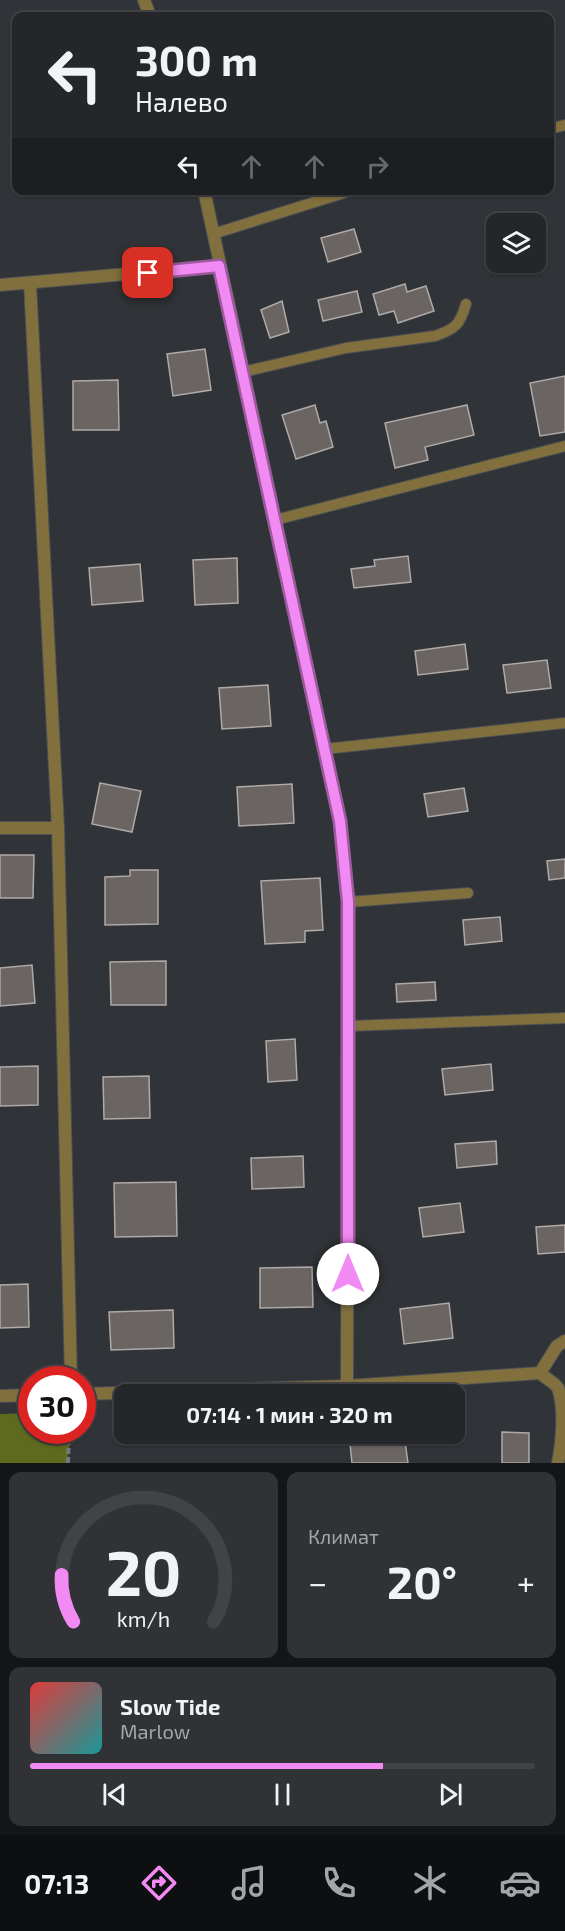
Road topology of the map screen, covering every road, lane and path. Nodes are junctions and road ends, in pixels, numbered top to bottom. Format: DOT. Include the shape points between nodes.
graph roads {
  1 [pos="205,195"];
  2 [pos="337,195"];
  3 [pos="213,234"];
  4 [pos="219,266"];
  5 [pos="30,283"];
  6 [pos="0,285"];
  7 [pos="466,304"];
  8 [pos="243,372"];
  9 [pos="565,446"];
  10 [pos="275,520"];
  11 [pos="565,723"];
  12 [pos="325,749"];
  13 [pos="0,828"];
  14 [pos="58,828"];
  15 [pos="468,893"];
  16 [pos="348,902"];
  17 [pos="565,1018"];
  18 [pos="349,1026"];
  19 [pos="565,1341"];
  20 [pos="71,1366"];
  21 [pos="540,1374"];
  22 [pos="347,1384"];
  23 [pos="379,1384"];
  24 [pos="114,1393"];
  25 [pos="96,1394"];
  26 [pos="18,1395"];
  27 [pos="0,1396"];
  28 [pos="69,1444"];
  29 [pos="68,1463"];
  30 [pos="558,1463"];
  1 -- 3 [label="street"];
  2 -- 3 [label="lane"];
  3 -- 4 [label="street"];
  4 -- 5 [label="street"];
  4 -- 8 [label="street"];
  5 -- 6 [label="street"];
  5 -- 14 [label="street"];
  7 -- 8 [label="lane" via="461,320 435,336 346,348"];
  8 -- 10 [label="street"];
  9 -- 10 [label="lane"];
  10 -- 12 [label="street"];
  11 -- 12 [label="lane"];
  12 -- 16 [label="street" via="340,821"];
  13 -- 14 [label="street"];
  14 -- 20 [label="street"];
  15 -- 16 [label="lane"];
  16 -- 18 [label="street"];
  17 -- 18 [label="lane"];
  18 -- 22 [label="street"];
  19 -- 21 [label="street" via="557,1346"];
  21 -- 23 [label="street"];
  21 -- 30 [label="street" via="558,1387 564,1403"];
  24 -- 25 [label="street"];
  26 -- 27 [label="street"];
  28 -- 29 [label="path"];
}
